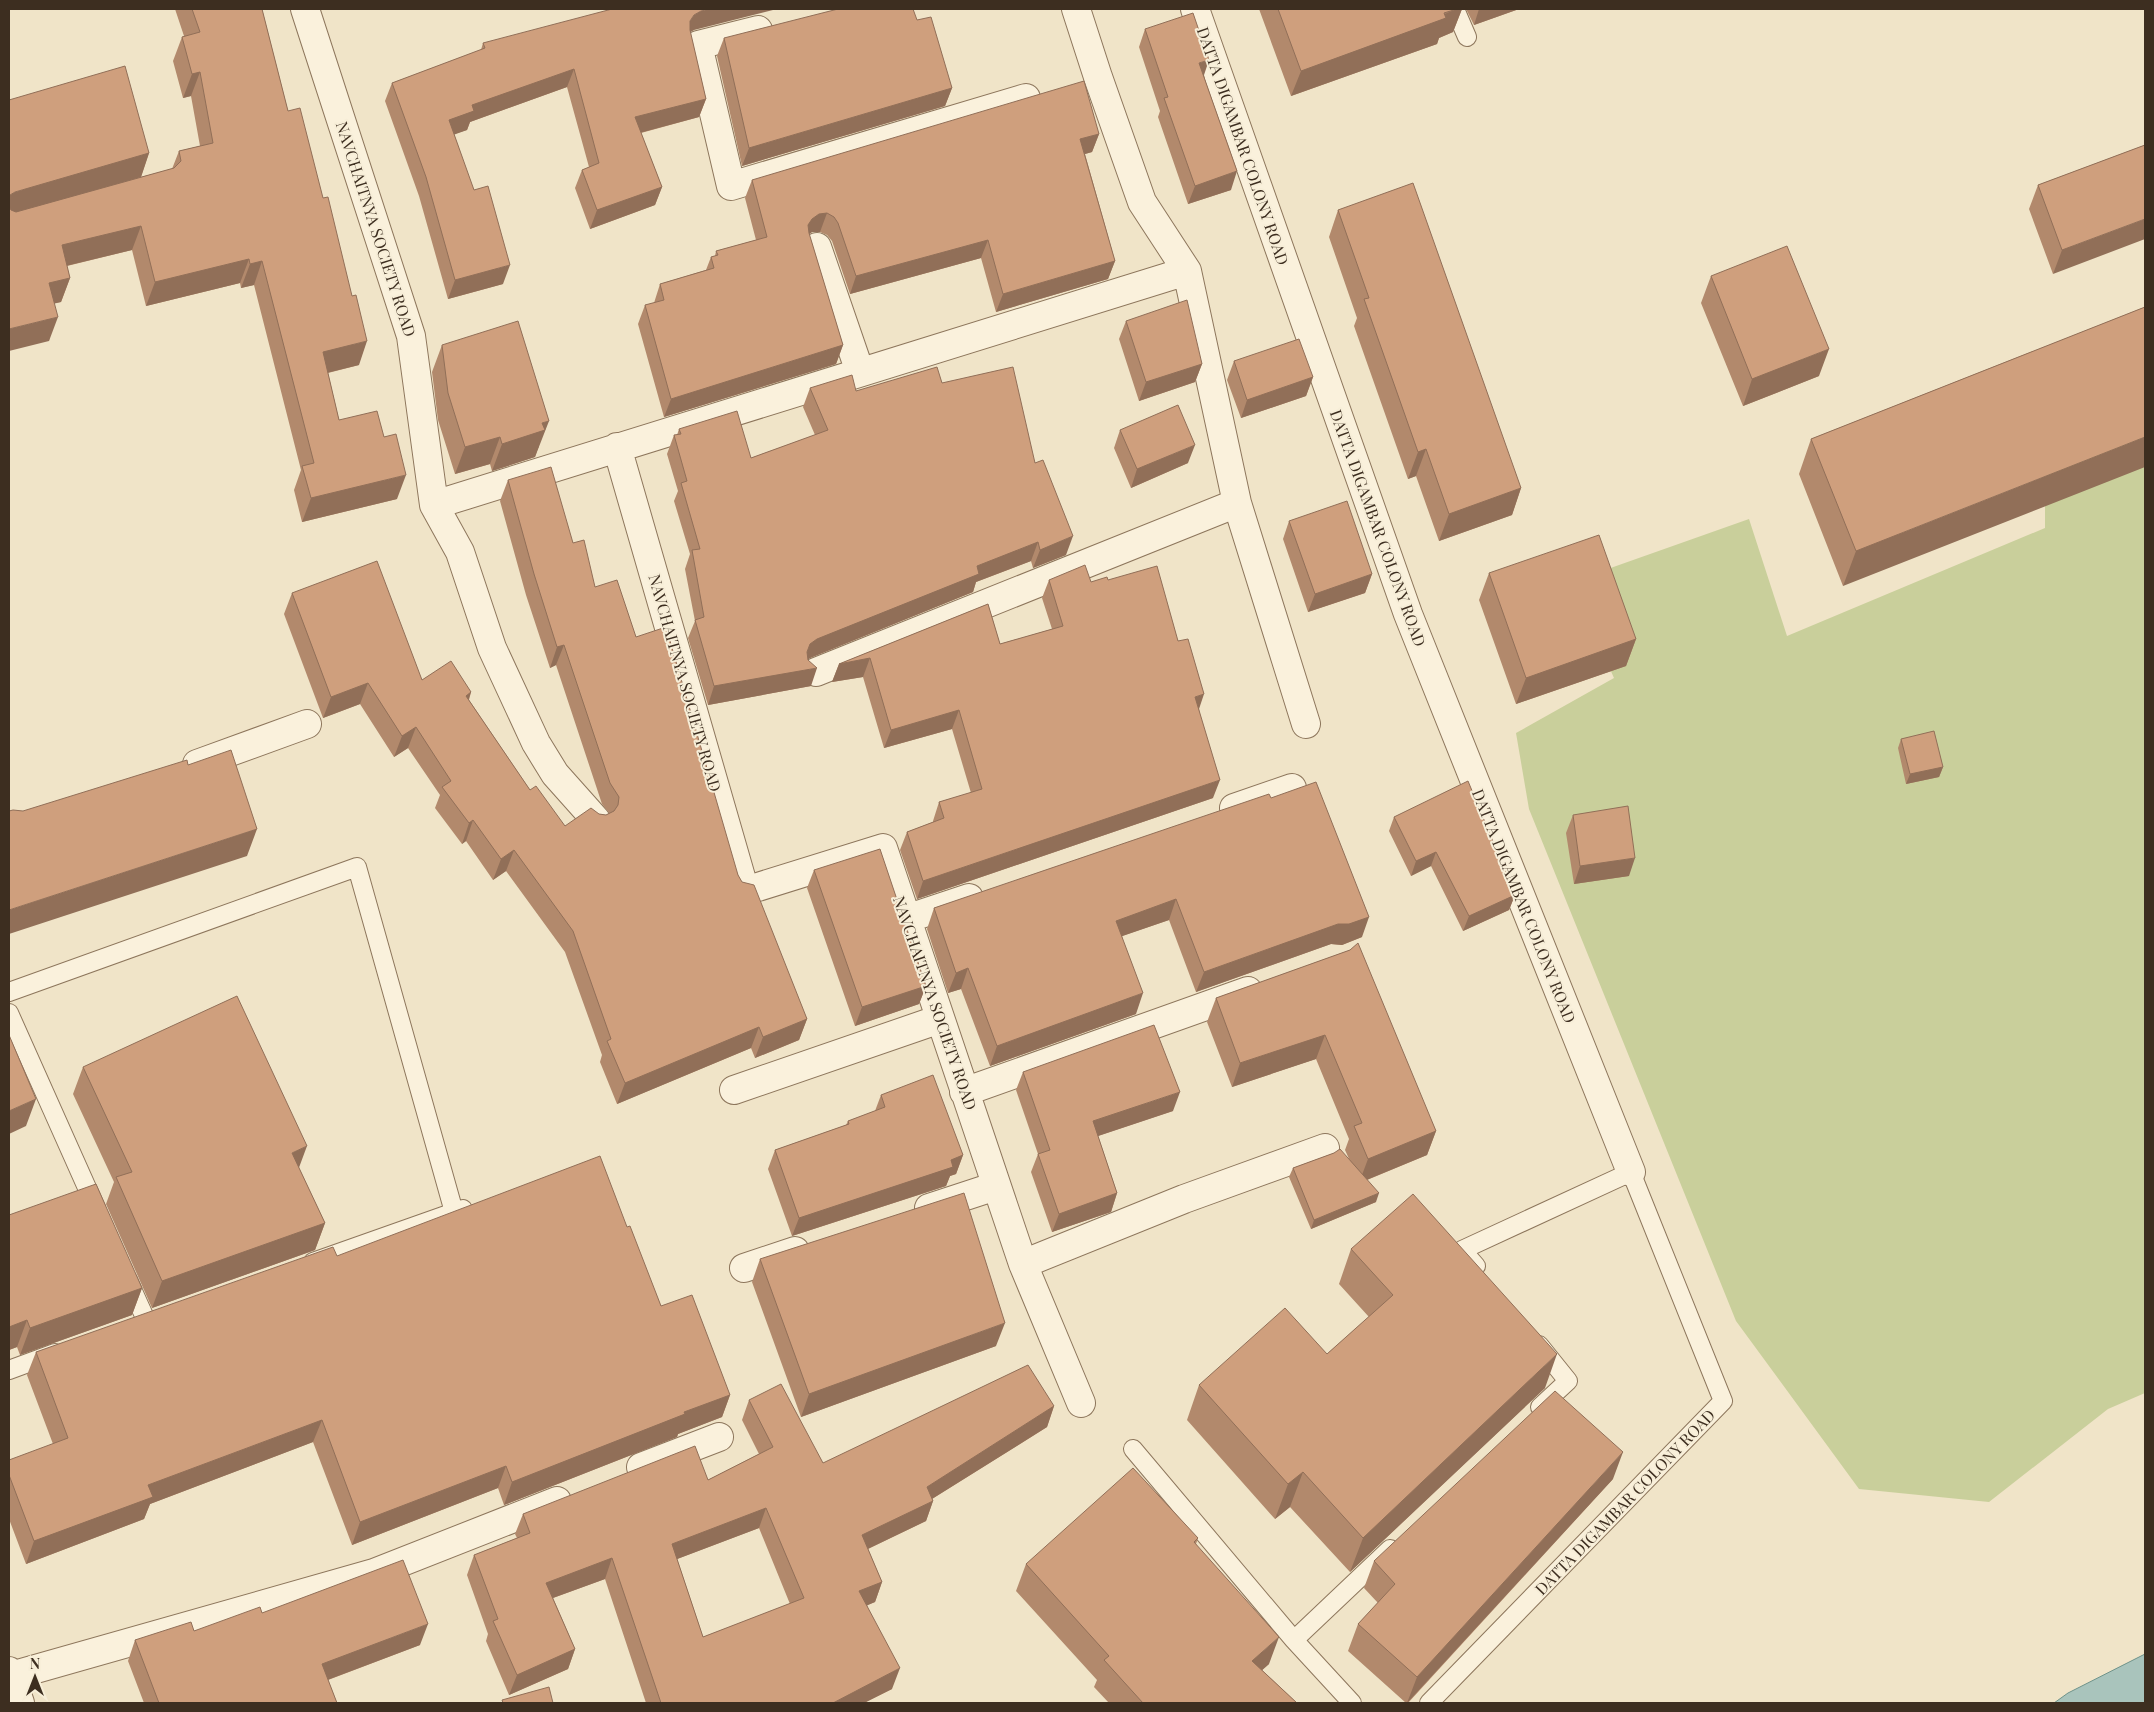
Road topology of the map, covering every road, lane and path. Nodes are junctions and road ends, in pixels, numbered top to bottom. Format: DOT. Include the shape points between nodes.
graph roads {
  1 [pos="305,9"];
  2 [pos="1076,9"];
  3 [pos="1195,9"];
  4 [pos="1455,9"];
  5 [pos="783,23"];
  6 [pos="1467,37"];
  7 [pos="1050,91"];
  8 [pos="816,247"];
  9 [pos="1187,271"];
  10 [pos="860,372"];
  11 [pos="617,447"];
  12 [pos="1237,503"];
  13 [pos="434,505"];
  14 [pos="816,672"];
  15 [pos="306,724"];
  16 [pos="1306,724"];
  17 [pos="177,771"];
  18 [pos="1292,788"];
  19 [pos="1207,817"];
  20 [pos="596,820"];
  21 [pos="991,890"];
  22 [pos="906,919"];
  23 [pos="1271,982"];
  24 [pos="9,992"];
  25 [pos="9,1013"];
  26 [pos="940,1019"];
  27 [pos="734,1090"];
  28 [pos="964,1092"];
  29 [pos="1325,1148"];
  30 [pos="1631,1172"];
  31 [pos="996,1186"];
  32 [pos="482,1202"];
  33 [pos="454,1212"];
  34 [pos="903,1216"];
  35 [pos="101,1221"];
  36 [pos="819,1244"];
  37 [pos="1023,1264"];
  38 [pos="122,1266"];
  39 [pos="295,1268"];
  40 [pos="744,1268"];
  41 [pos="1487,1280"];
  42 [pos="164,1314"];
  43 [pos="146,1320"];
  44 [pos="128,1327"];
  45 [pos="1530,1334"];
  46 [pos="73,1347"];
  47 [pos="9,1370"];
  48 [pos="1081,1403"];
  49 [pos="1524,1422"];
  50 [pos="719,1436"];
  51 [pos="1133,1448"];
  52 [pos="619,1476"];
  53 [pos="583,1490"];
  54 [pos="1402,1537"];
  55 [pos="1294,1640"];
  56 [pos="10,1673"];
  57 [pos="20,1703"];
  58 [pos="1352,1703"];
  59 [pos="1429,1703"];
  1 -- 13 [label="street, NAVCHAITNYA SOCIETY ROAD" via="411,336"];
  2 -- 9 [label="street" via="1088,80 1142,202"];
  3 -- 30 [label="street, DATTA DIGAMBAR COLONY ROAD" via="1408,614"];
  4 -- 6 [label="lane"];
  5 -- 7 [label="street" via="698,45 731,186"];
  8 -- 10 [label="street"];
  9 -- 10 [label="street"];
  9 -- 12 [label="street"];
  10 -- 11 [label="street"];
  11 -- 13 [label="street"];
  11 -- 22 [label="street, NAVCHAITNYA SOCIETY ROAD" via="745,891 883,848"];
  12 -- 14 [label="street"];
  12 -- 16 [label="street"];
  13 -- 20 [label="street" via="460,552 492,648 536,743 555,774"];
  15 -- 17 [label="street"];
  18 -- 19 [label="street"];
  21 -- 22 [label="street"];
  22 -- 26 [label="street, NAVCHAITNYA SOCIETY ROAD"];
  23 -- 28 [label="street"];
  24 -- 33 [label="lane" via="357,867"];
  25 -- 35 [label="lane"];
  26 -- 27 [label="street"];
  26 -- 28 [label="street, NAVCHAITNYA SOCIETY ROAD"];
  28 -- 31 [label="street, NAVCHAITNYA SOCIETY ROAD"];
  29 -- 37 [label="street" via="1184,1199"];
  30 -- 41 [label="lane" via="1462,1250"];
  30 -- 59 [label="lane, DATTA DIGAMBAR COLONY ROAD" via="1723,1401"];
  31 -- 34 [label="street"];
  31 -- 37 [label="street, NAVCHAITNYA SOCIETY ROAD"];
  32 -- 33 [label="lane"];
  33 -- 39 [label="lane"];
  36 -- 40 [label="street"];
  37 -- 48 [label="street, NAVCHAITNYA SOCIETY ROAD"];
  38 -- 43 [label="lane"];
  42 -- 43 [label="lane"];
  43 -- 44 [label="lane"];
  45 -- 49 [label="lane" via="1568,1381"];
  46 -- 47 [label="lane"];
  50 -- 52 [label="street"];
  51 -- 55 [label="lane"];
  53 -- 56 [label="street" via="374,1573"];
  54 -- 55 [label="lane"];
  55 -- 58 [label="lane"];
  56 -- 57 [label="street"];
}
